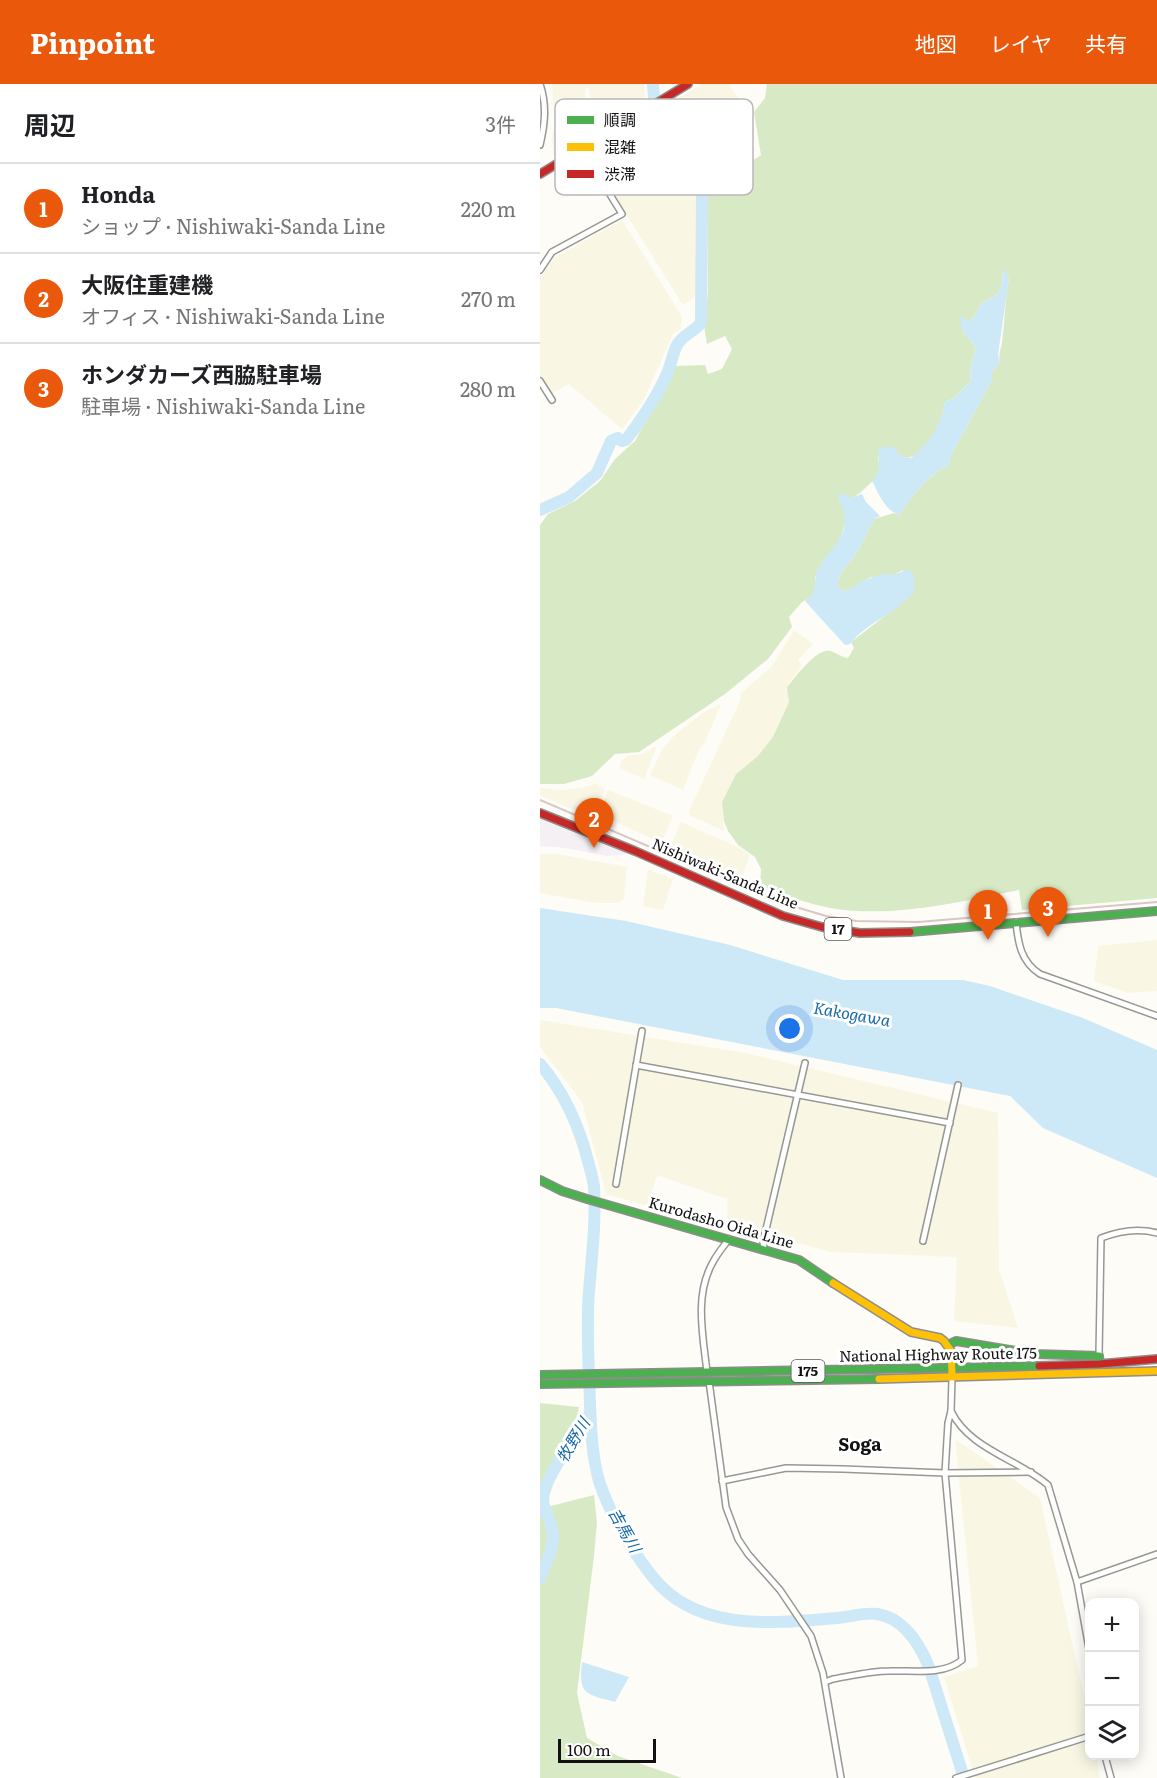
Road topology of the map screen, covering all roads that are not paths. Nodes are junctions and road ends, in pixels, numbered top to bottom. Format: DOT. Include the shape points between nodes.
graph roads {
  1 [pos="540,84"];
  2 [pos="688,84"];
  3 [pos="662,99"];
  4 [pos="540,145"];
  5 [pos="555,165"];
  6 [pos="540,174"];
  7 [pos="610,195"];
  8 [pos="540,270"];
  9 [pos="540,381"];
  10 [pos="552,400"];
  11 [pos="540,813"];
  12 [pos="1157,910"];
  13 [pos="1016,922"];
  14 [pos="1157,1016"];
  15 [pos="642,1031"];
  16 [pos="806,1063"];
  17 [pos="636,1065"];
  18 [pos="958,1085"];
  19 [pos="798,1094"];
  20 [pos="950,1123"];
  21 [pos="540,1180"];
  22 [pos="616,1184"];
  23 [pos="1157,1233"];
  24 [pos="729,1239"];
  25 [pos="923,1241"];
  26 [pos="764,1248"];
  27 [pos="948,1345"];
  28 [pos="1099,1356"];
  29 [pos="1157,1359"];
  30 [pos="1100,1364"];
  31 [pos="952,1369"];
  32 [pos="1157,1371"];
  33 [pos="707,1372"];
  34 [pos="543,1375"];
  35 [pos="952,1378"];
  36 [pos="709,1381"];
  37 [pos="543,1384"];
  38 [pos="951,1411"];
  39 [pos="1031,1472"];
  40 [pos="945,1473"];
  41 [pos="722,1481"];
  42 [pos="1157,1554"];
  43 [pos="1077,1582"];
  44 [pos="1089,1652"];
  45 [pos="825,1682"];
  46 [pos="1085,1737"];
  47 [pos="1106,1760"];
  48 [pos="842,1778"];
  49 [pos="956,1778"];
  50 [pos="1111,1778"];
  1 -- 4 [label="street" via="545,105"];
  2 -- 3 [label="main road"];
  5 -- 6 [label="main road"];
  7 -- 8 [label="street" via="622,214 552,252"];
  9 -- 10 [label="street"];
  11 -- 13 [label="main road, Nishiwaki-Sanda Line / 17" via="783,916 822,927 890,933"];
  12 -- 13 [label="main road, Nishiwaki-Sanda Line / 17"];
  13 -- 14 [label="street" via="1023,957 1032,969"];
  15 -- 17 [label="street"];
  16 -- 19 [label="street"];
  17 -- 19 [label="street"];
  17 -- 22 [label="street"];
  18 -- 20 [label="street"];
  19 -- 20 [label="street"];
  19 -- 26 [label="street"];
  20 -- 25 [label="street"];
  21 -- 24 [label="main road, Kurodasho Oida Line" via="562,1191"];
  23 -- 28 [label="street" via="1133,1231 1101,1238"];
  24 -- 26 [label="main road, Kurodasho Oida Line"];
  24 -- 33 [label="street" via="712,1263 702,1295"];
  26 -- 27 [label="main road, Kurodasho Oida Line" via="799,1260 911,1332 939,1338"];
  27 -- 28 [label="main road, Kurodasho Oida Line" via="956,1341 1035,1354"];
  27 -- 31 [label="main road"];
  28 -- 30 [label="main road"];
  29 -- 30 [label="main road, National Highway Route 175 / 175"];
  30 -- 31 [label="main road, National Highway Route 175 / 175"];
  31 -- 33 [label="main road, National Highway Route 175 / 175"];
  31 -- 35 [label="main road"];
  32 -- 35 [label="main road, National Highway Route 175 / 175"];
  33 -- 34 [label="main road, National Highway Route 175 / 175"];
  35 -- 36 [label="main road, National Highway Route 175 / 175"];
  35 -- 38 [label="street"];
  36 -- 37 [label="main road, National Highway Route 175 / 175"];
  36 -- 41 [label="street"];
  38 -- 39 [label="street" via="962,1429 982,1445"];
  38 -- 40 [label="street"];
  39 -- 40 [label="street"];
  39 -- 43 [label="street" via="1048,1485"];
  40 -- 41 [label="street" via="786,1468"];
  40 -- 45 [label="street" via="962,1660 953,1666 888,1671"];
  41 -- 45 [label="street" via="726,1507 738,1539 809,1632"];
  42 -- 43 [label="street"];
  43 -- 44 [label="street"];
  45 -- 48 [label="street"];
  46 -- 49 [label="street"];
  47 -- 50 [label="street"];
}
